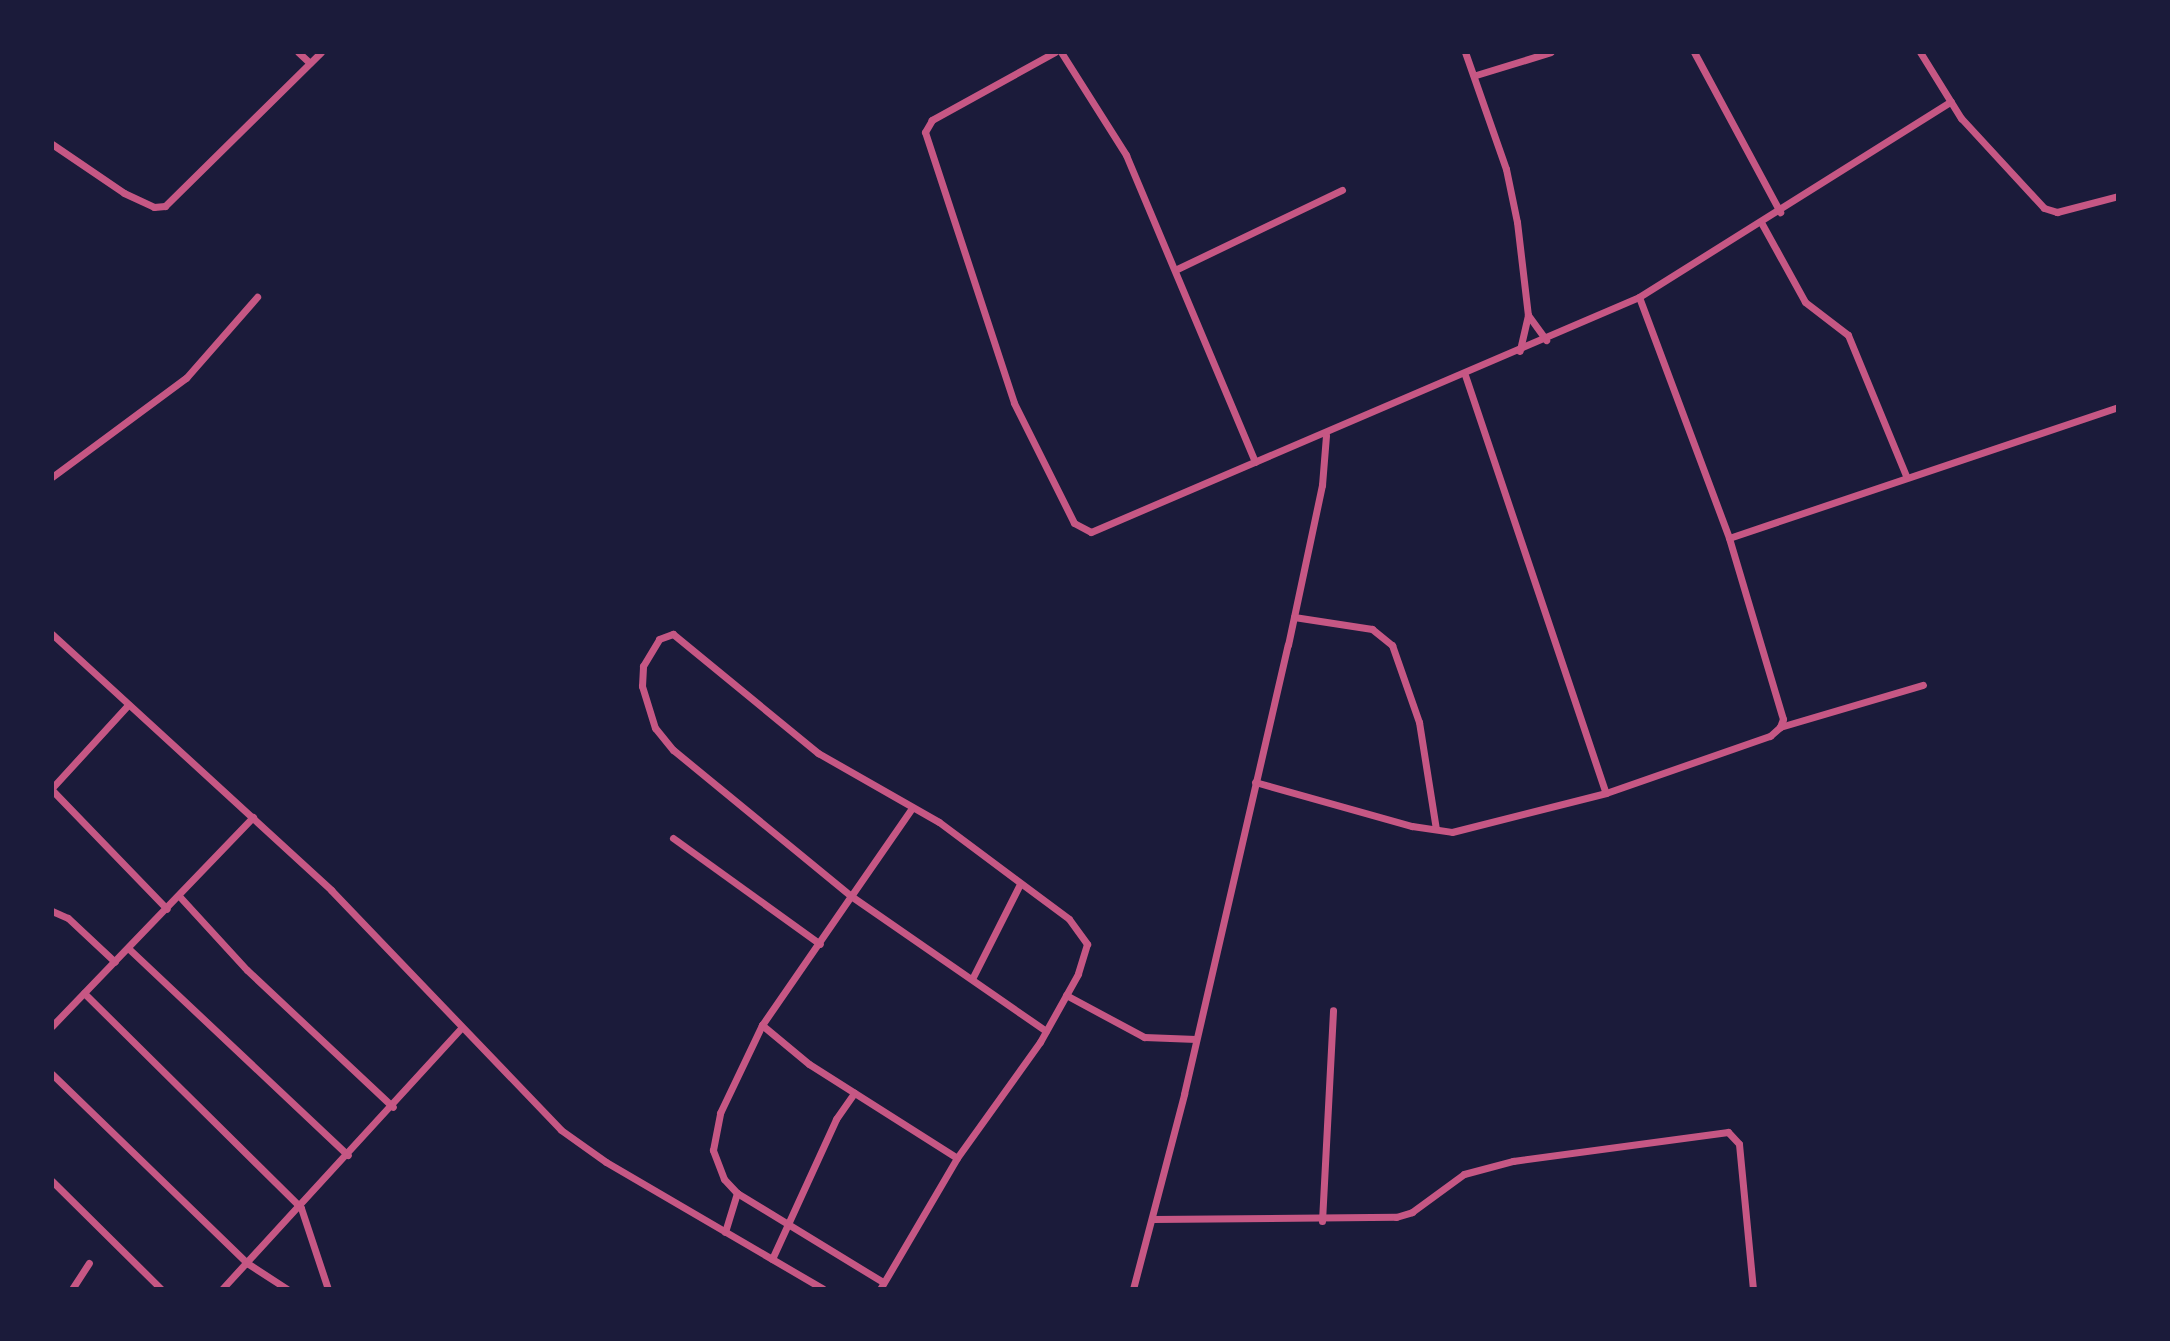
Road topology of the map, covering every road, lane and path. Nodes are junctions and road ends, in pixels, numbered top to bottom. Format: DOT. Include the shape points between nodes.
graph roads {
  1 [pos="298,52"];
  2 [pos="321,52"];
  3 [pos="1055,52"];
  4 [pos="1061,52"];
  5 [pos="1465,52"];
  6 [pos="1551,52"];
  7 [pos="1694,52"];
  8 [pos="1920,52"];
  9 [pos="310,63"];
  10 [pos="1476,75"];
  11 [pos="1951,101"];
  12 [pos="52,144"];
  13 [pos="1342,190"];
  14 [pos="2118,196"];
  15 [pos="1780,212"];
  16 [pos="1762,224"];
  17 [pos="1177,269"];
  18 [pos="257,297"];
  19 [pos="1639,297"];
  20 [pos="1528,315"];
  21 [pos="1546,340"];
  22 [pos="1520,351"];
  23 [pos="1465,375"];
  24 [pos="2118,407"];
  25 [pos="1326,435"];
  26 [pos="1255,462"];
  27 [pos="1906,476"];
  28 [pos="52,477"];
  29 [pos="1729,538"];
  30 [pos="1294,617"];
  31 [pos="52,634"];
  32 [pos="1923,685"];
  33 [pos="128,705"];
  34 [pos="1780,727"];
  35 [pos="1255,782"];
  36 [pos="52,789"];
  37 [pos="1606,793"];
  38 [pos="912,808"];
  39 [pos="253,817"];
  40 [pos="1436,829"];
  41 [pos="673,838"];
  42 [pos="1020,884"];
  43 [pos="851,896"];
  44 [pos="180,897"];
  45 [pos="167,909"];
  46 [pos="52,911"];
  47 [pos="820,944"];
  48 [pos="128,948"];
  49 [pos="115,962"];
  50 [pos="972,979"];
  51 [pos="84,993"];
  52 [pos="1066,995"];
  53 [pos="1333,1010"];
  54 [pos="762,1025"];
  55 [pos="52,1026"];
  56 [pos="461,1028"];
  57 [pos="1046,1031"];
  58 [pos="1196,1039"];
  59 [pos="52,1074"];
  60 [pos="854,1093"];
  61 [pos="393,1107"];
  62 [pos="348,1155"];
  63 [pos="957,1158"];
  64 [pos="52,1181"];
  65 [pos="737,1193"];
  66 [pos="301,1208"];
  67 [pos="1152,1219"];
  68 [pos="1322,1221"];
  69 [pos="788,1225"];
  70 [pos="725,1232"];
  71 [pos="772,1259"];
  72 [pos="89,1263"];
  73 [pos="247,1263"];
  74 [pos="882,1286"];
  75 [pos="72,1289"];
  76 [pos="161,1289"];
  77 [pos="222,1289"];
  78 [pos="287,1289"];
  79 [pos="328,1289"];
  80 [pos="823,1289"];
  81 [pos="1133,1289"];
  82 [pos="1753,1289"];
  1 -- 9 [label="street"];
  2 -- 9 [label="street"];
  3 -- 26 [label="street" via="932,120 925,132 1014,403 1036,452 1074,523 1091,532"];
  4 -- 17 [label="street" via="1126,155"];
  5 -- 10 [label="street"];
  6 -- 10 [label="street"];
  7 -- 15 [label="street"];
  8 -- 11 [label="street"];
  9 -- 12 [label="street" via="165,206 154,207 124,193"];
  10 -- 20 [label="street" via="1512,195"];
  11 -- 14 [label="street" via="2044,208 2057,212"];
  11 -- 15 [label="street"];
  13 -- 17 [label="street"];
  15 -- 16 [label="street"];
  16 -- 19 [label="street"];
  16 -- 27 [label="street" via="1805,302 1848,335"];
  17 -- 26 [label="street"];
  18 -- 28 [label="street" via="186,378"];
  19 -- 21 [label="street"];
  19 -- 29 [label="street"];
  20 -- 21 [label="street"];
  20 -- 22 [label="street"];
  21 -- 22 [label="street"];
  22 -- 23 [label="street"];
  23 -- 25 [label="street"];
  23 -- 37 [label="street"];
  24 -- 27 [label="street"];
  25 -- 26 [label="street"];
  25 -- 30 [label="street" via="1322,485"];
  27 -- 29 [label="street"];
  29 -- 34 [label="street" via="1783,719"];
  30 -- 35 [label="street"];
  30 -- 40 [label="street" via="1372,629 1392,645 1419,722"];
  31 -- 33 [label="street"];
  32 -- 34 [label="street"];
  33 -- 36 [label="street"];
  33 -- 39 [label="street"];
  34 -- 37 [label="street" via="1770,736"];
  35 -- 40 [label="street"];
  35 -- 58 [label="street"];
  36 -- 45 [label="street"];
  37 -- 40 [label="street" via="1452,832"];
  38 -- 42 [label="street" via="939,822"];
  38 -- 43 [label="street"];
  38 -- 43 [label="street" via="818,753 685,639 673,634 659,639 643,666 642,686 655,728 673,750"];
  39 -- 44 [label="street"];
  39 -- 56 [label="street" via="331,890"];
  41 -- 47 [label="street"];
  42 -- 50 [label="street"];
  42 -- 52 [label="street" via="1069,919 1087,944 1089,952"];
  43 -- 47 [label="street"];
  43 -- 50 [label="street"];
  44 -- 45 [label="street"];
  44 -- 61 [label="street" via="247,970"];
  45 -- 48 [label="street"];
  46 -- 49 [label="street" via="68,918"];
  47 -- 54 [label="street"];
  48 -- 49 [label="street"];
  48 -- 62 [label="street"];
  49 -- 51 [label="street"];
  50 -- 57 [label="street"];
  51 -- 55 [label="street"];
  51 -- 66 [label="street"];
  52 -- 57 [label="street"];
  52 -- 58 [label="street" via="1144,1037"];
  53 -- 68 [label="street"];
  54 -- 60 [label="street"];
  54 -- 65 [label="street" via="720,1113 714,1140 716,1161"];
  56 -- 61 [label="street"];
  56 -- 70 [label="street" via="561,1130"];
  57 -- 63 [label="street"];
  58 -- 67 [label="street"];
  59 -- 73 [label="street"];
  60 -- 63 [label="street"];
  60 -- 69 [label="street" via="830,1131"];
  61 -- 62 [label="street"];
  62 -- 66 [label="street"];
  63 -- 74 [label="street"];
  64 -- 76 [label="street"];
  65 -- 69 [label="street"];
  65 -- 70 [label="street"];
  66 -- 73 [label="street"];
  66 -- 79 [label="street"];
  67 -- 68 [label="street"];
  67 -- 81 [label="street"];
  68 -- 82 [label="street" via="1412,1212 1464,1174 1513,1161 1728,1132 1739,1144"];
  69 -- 71 [label="street"];
  69 -- 74 [label="street"];
  70 -- 71 [label="street"];
  71 -- 80 [label="street"];
  72 -- 75 [label="street"];
  73 -- 77 [label="street"];
  73 -- 78 [label="street"];
}
